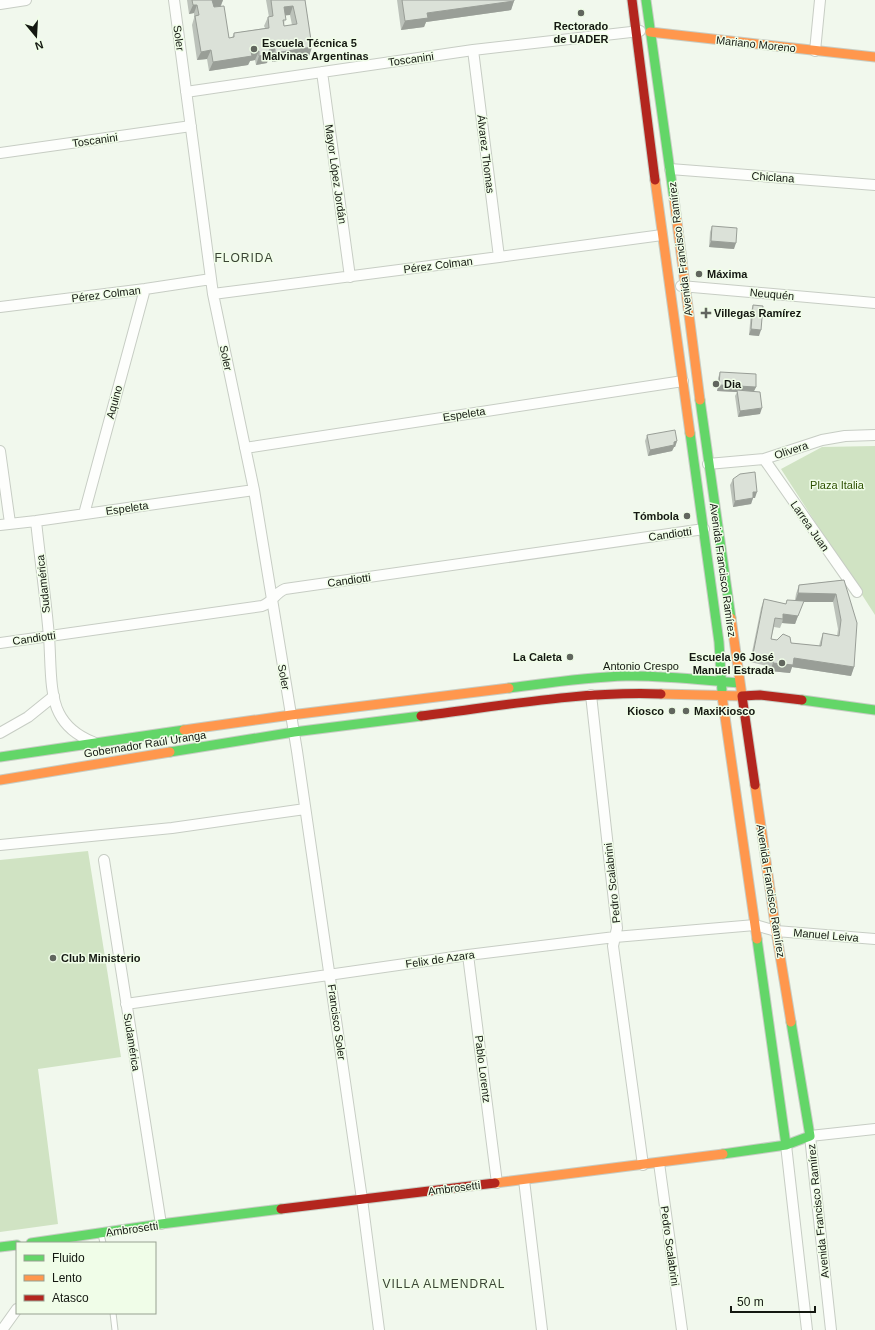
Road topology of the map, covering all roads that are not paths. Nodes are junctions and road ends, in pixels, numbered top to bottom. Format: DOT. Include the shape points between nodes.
graph roads {
  1 [pos="26,0"];
  2 [pos="174,0"];
  3 [pos="632,0"];
  4 [pos="646,0"];
  5 [pos="820,0"];
  6 [pos="0,4"];
  7 [pos="637,31"];
  8 [pos="650,32"];
  9 [pos="473,50"];
  10 [pos="815,51"];
  11 [pos="875,57"];
  12 [pos="322,72"];
  13 [pos="186,92"];
  14 [pos="191,126"];
  15 [pos="0,153"];
  16 [pos="670,169"];
  17 [pos="875,185"];
  18 [pos="662,235"];
  19 [pos="499,257"];
  20 [pos="350,276"];
  21 [pos="211,279"];
  22 [pos="669,286"];
  23 [pos="684,286"];
  24 [pos="145,289"];
  25 [pos="213,294"];
  26 [pos="875,303"];
  27 [pos="0,307"];
  28 [pos="684,381"];
  29 [pos="875,435"];
  30 [pos="245,448"];
  31 [pos="0,452"];
  32 [pos="764,459"];
  33 [pos="708,464"];
  34 [pos="254,490"];
  35 [pos="84,514"];
  36 [pos="36,521"];
  37 [pos="5,524"];
  38 [pos="704,530"];
  39 [pos="857,592"];
  40 [pos="272,598"];
  41 [pos="49,636"];
  42 [pos="0,643"];
  43 [pos="721,682"];
  44 [pos="739,683"];
  45 [pos="591,695"];
  46 [pos="760,695"];
  47 [pos="54,696"];
  48 [pos="722,696"];
  49 [pos="742,696"];
  50 [pos="875,710"];
  51 [pos="291,715"];
  52 [pos="294,732"];
  53 [pos="0,733"];
  54 [pos="99,744"];
  55 [pos="0,757"];
  56 [pos="0,780"];
  57 [pos="305,809"];
  58 [pos="0,846"];
  59 [pos="104,860"];
  60 [pos="755,925"];
  61 [pos="776,931"];
  62 [pos="615,937"];
  63 [pos="875,939"];
  64 [pos="468,955"];
  65 [pos="330,975"];
  66 [pos="126,1004"];
  67 [pos="875,1129"];
  68 [pos="810,1136"];
  69 [pos="786,1145"];
  70 [pos="659,1163"];
  71 [pos="643,1165"];
  72 [pos="524,1180"];
  73 [pos="497,1183"];
  74 [pos="362,1199"];
  75 [pos="161,1224"];
  76 [pos="101,1233"];
  77 [pos="60,1241"];
  78 [pos="46,1242"];
  79 [pos="103,1242"];
  80 [pos="16,1245"];
  81 [pos="0,1247"];
  82 [pos="16,1310"];
  83 [pos="113,1314"];
  84 [pos="2,1330"];
  85 [pos="115,1330"];
  86 [pos="379,1330"];
  87 [pos="542,1330"];
  88 [pos="682,1330"];
  89 [pos="808,1330"];
  90 [pos="831,1330"];
  1 -- 6 [label="street"];
  2 -- 13 [label="street, Soler"];
  3 -- 7 [label="main road, Avenida Francisco Ramírez"];
  4 -- 8 [label="main road, Avenida Francisco Ramírez"];
  5 -- 10 [label="street"];
  7 -- 8 [label="street, Mariano Moreno"];
  7 -- 9 [label="street, Toscanini"];
  7 -- 18 [label="main road, Avenida Francisco Ramírez"];
  8 -- 10 [label="main road, Mariano Moreno"];
  8 -- 16 [label="main road, Avenida Francisco Ramírez"];
  9 -- 12 [label="street, Toscanini"];
  9 -- 19 [label="street, Álvarez Thomas"];
  10 -- 11 [label="main road, Mariano Moreno"];
  12 -- 13 [label="street, Toscanini"];
  12 -- 20 [label="street, Mayor López Jordán"];
  13 -- 14 [label="street, Soler"];
  14 -- 15 [label="street, Toscanini"];
  14 -- 21 [label="street, Soler"];
  16 -- 17 [label="street, Chiclana"];
  16 -- 23 [label="main road, Avenida Francisco Ramírez"];
  18 -- 19 [label="street, Pérez Colman"];
  18 -- 22 [label="main road, Avenida Francisco Ramírez"];
  19 -- 20 [label="street, Pérez Colman"];
  20 -- 25 [label="street, Pérez Colman"];
  21 -- 24 [label="street, Pérez Colman"];
  21 -- 25 [label="street, Soler"];
  22 -- 23 [label="street, Neuquén"];
  22 -- 28 [label="main road, Avenida Francisco Ramírez"];
  23 -- 26 [label="street, Neuquén"];
  23 -- 33 [label="main road, Avenida Francisco Ramírez"];
  24 -- 27 [label="street, Pérez Colman"];
  24 -- 35 [label="street, Aquino"];
  25 -- 30 [label="street, Soler"];
  28 -- 30 [label="street, Espeleta"];
  28 -- 38 [label="main road, Avenida Francisco Ramírez"];
  29 -- 32 [label="street, Olivera" via="822,440"];
  30 -- 34 [label="street, Soler"];
  31 -- 37 [label="street"];
  32 -- 33 [label="street, Olivera"];
  32 -- 39 [label="street, Larrea Juan"];
  33 -- 44 [label="main road, Avenida Francisco Ramírez"];
  34 -- 35 [label="street, Espeleta"];
  34 -- 40 [label="street, Soler"];
  35 -- 36 [label="street, Espeleta"];
  36 -- 37 [label="street, Espeleta"];
  36 -- 41 [label="street, Sudamérica"];
  38 -- 40 [label="street, Candiotti" via="284,589"];
  38 -- 43 [label="main road, Avenida Francisco Ramírez"];
  40 -- 41 [label="street, Candiotti" via="262,606"];
  40 -- 51 [label="street, Soler"];
  41 -- 42 [label="street, Candiotti"];
  41 -- 47 [label="street, Sudamérica"];
  43 -- 44 [label="main road, Antonio Crespo"];
  43 -- 48 [label="main road, Avenida Francisco Ramírez"];
  43 -- 51 [label="main road, Antonio Crespo" via="657,676 584,679"];
  44 -- 46 [label="main road, Antonio Crespo"];
  44 -- 49 [label="main road, Avenida Francisco Ramírez"];
  45 -- 48 [label="main road" via="636,693"];
  45 -- 52 [label="main road"];
  45 -- 62 [label="street, Pedro Scalabrini" via="617,928"];
  46 -- 49 [label="main road"];
  46 -- 50 [label="main road"];
  47 -- 53 [label="street" via="28,717"];
  47 -- 54 [label="street, Sudamérica" via="59,713 68,727 82,738"];
  48 -- 49 [label="main road"];
  48 -- 60 [label="main road, Avenida Francisco Ramírez"];
  49 -- 61 [label="main road, Avenida Francisco Ramírez"];
  51 -- 52 [label="street, Francisco Soler"];
  51 -- 54 [label="main road, Gobernador Raúl Uranga"];
  52 -- 56 [label="main road, Gobernador Raúl Uranga"];
  52 -- 57 [label="street, Francisco Soler"];
  54 -- 55 [label="main road, Gobernador Raúl Uranga"];
  57 -- 58 [label="street" via="172,828"];
  57 -- 65 [label="street, Francisco Soler"];
  59 -- 66 [label="street, Sudamérica"];
  60 -- 61 [label="street, Manuel Leiva"];
  60 -- 62 [label="street, Felix de Azara"];
  60 -- 69 [label="main road, Avenida Francisco Ramírez"];
  61 -- 63 [label="street, Manuel Leiva"];
  61 -- 68 [label="main road, Avenida Francisco Ramírez"];
  62 -- 64 [label="street, Felix de Azara"];
  62 -- 71 [label="street, Pedro Scalabrini" via="613,946"];
  64 -- 65 [label="street, Felix de Azara"];
  64 -- 73 [label="street, Pablo Lorentz"];
  65 -- 66 [label="street, Felix de Azara"];
  65 -- 74 [label="street, Francisco Soler"];
  66 -- 75 [label="street, Sudamérica"];
  67 -- 68 [label="street, Ambrosetti"];
  68 -- 69 [label="main road, Ambrosetti"];
  68 -- 90 [label="street, Avenida Francisco Ramírez"];
  69 -- 70 [label="main road, Ambrosetti"];
  69 -- 89 [label="street, Avenida Francisco Ramírez"];
  70 -- 71 [label="main road, Ambrosetti"];
  70 -- 88 [label="street, Pedro Scalabrini"];
  71 -- 72 [label="main road, Ambrosetti"];
  72 -- 73 [label="main road, Ambrosetti"];
  72 -- 87 [label="street"];
  73 -- 74 [label="main road, Ambrosetti"];
  74 -- 75 [label="main road, Ambrosetti"];
  74 -- 86 [label="street, Francisco Soler"];
  75 -- 76 [label="main road, Ambrosetti"];
  76 -- 77 [label="main road, Ambrosetti"];
  76 -- 79 [label="lane"];
  77 -- 78 [label="main road, Ambrosetti"];
  80 -- 81 [label="main road"];
  82 -- 84 [label="street"];
  83 -- 85 [label="lane"];
}
